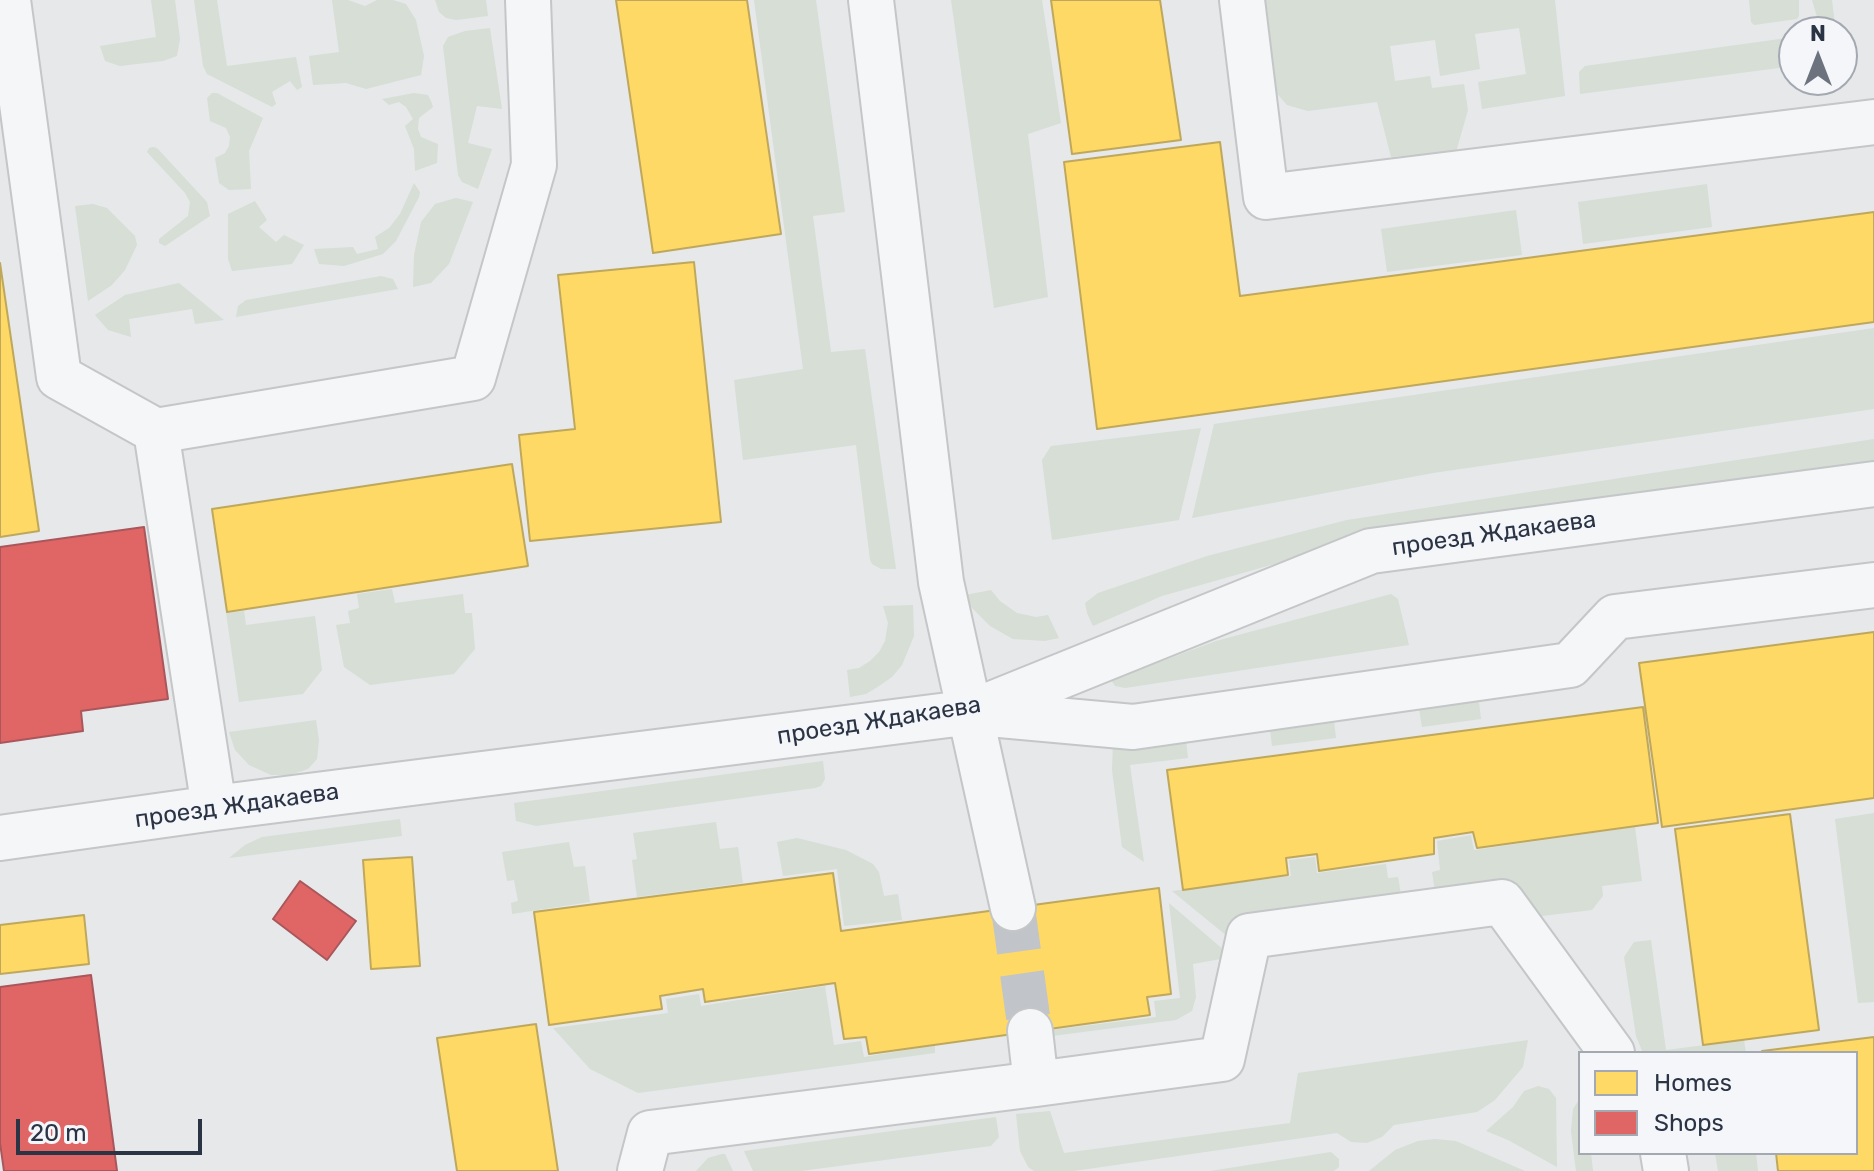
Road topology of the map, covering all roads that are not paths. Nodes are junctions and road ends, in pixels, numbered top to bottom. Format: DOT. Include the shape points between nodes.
graph roads {
  1 [pos="8,0"];
  2 [pos="528,0"];
  3 [pos="871,0"];
  4 [pos="1242,0"];
  5 [pos="1874,122"];
  6 [pos="156,431"];
  7 [pos="1874,484"];
  8 [pos="1874,585"];
  9 [pos="972,712"];
  10 [pos="214,808"];
  11 [pos="0,838"];
  12 [pos="1013,908"];
  13 [pos="1030,1031"];
  14 [pos="1611,1051"];
  15 [pos="1036,1084"];
  16 [pos="640,1171"];
  1 -- 6 [label="street" via="59,377"];
  2 -- 6 [label="street" via="534,165 473,378"];
  3 -- 9 [label="street" via="941,582"];
  4 -- 5 [label="street" via="1266,197"];
  6 -- 10 [label="street"];
  7 -- 9 [label="street, проезд Ждакаева" via="1371,551"];
  8 -- 9 [label="street" via="1615,617 1570,665 1133,727"];
  9 -- 10 [label="street, проезд Ждакаева"];
  9 -- 12 [label="street"];
  10 -- 11 [label="street, проезд Ждакаева"];
  13 -- 15 [label="street"];
  14 -- 15 [label="street" via="1502,902 1249,936 1222,1059"];
  15 -- 16 [label="street" via="650,1133"];
}
